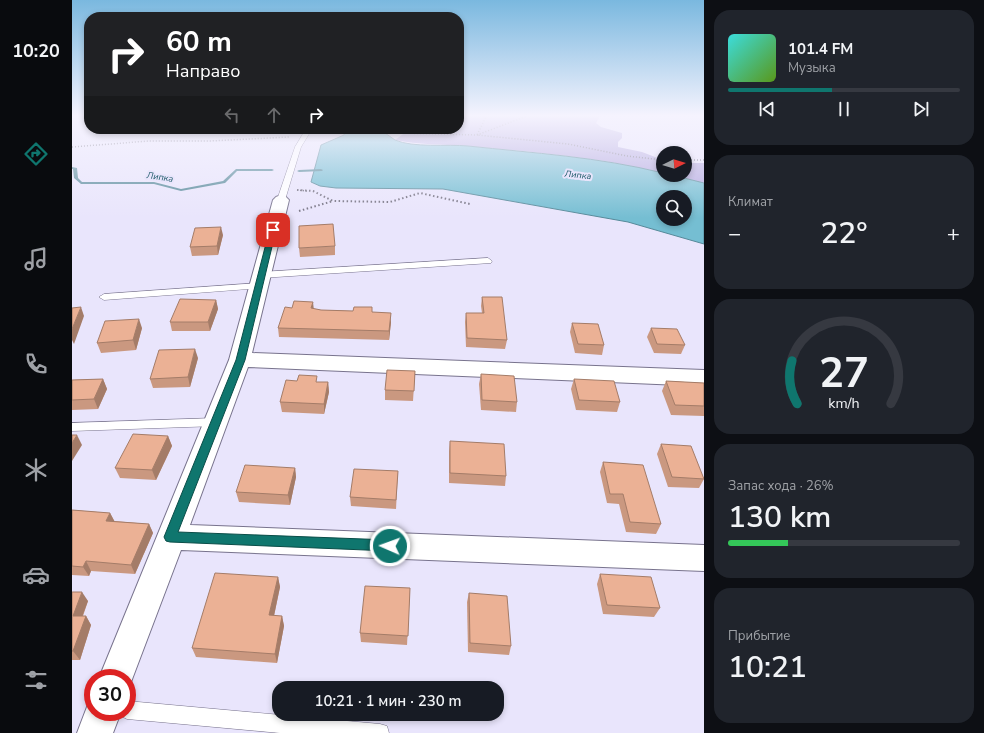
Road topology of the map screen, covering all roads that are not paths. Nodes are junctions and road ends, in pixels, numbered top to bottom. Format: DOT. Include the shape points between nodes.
graph roads {
  1 [pos="297,150"];
  2 [pos="288,200"];
  3 [pos="488,261"];
  4 [pos="259,280"];
  5 [pos="104,297"];
  6 [pos="240,360"];
  7 [pos="704,378"];
  8 [pos="217,422"];
  9 [pos="72,427"];
  10 [pos="170,537"];
  11 [pos="704,558"];
  12 [pos="119,669"];
  13 [pos="136,711"];
  14 [pos="100,721"];
  15 [pos="95,733"];
  16 [pos="380,733"];
  1 -- 2 [label="lane"];
  2 -- 4 [label="street"];
  3 -- 4 [label="lane"];
  4 -- 5 [label="lane"];
  4 -- 6 [label="street"];
  6 -- 7 [label="street"];
  6 -- 8 [label="street"];
  8 -- 9 [label="lane"];
  8 -- 10 [label="street"];
  10 -- 11 [label="street"];
  10 -- 12 [label="street"];
  13 -- 16 [label="lane"];
  14 -- 15 [label="street"];
}
